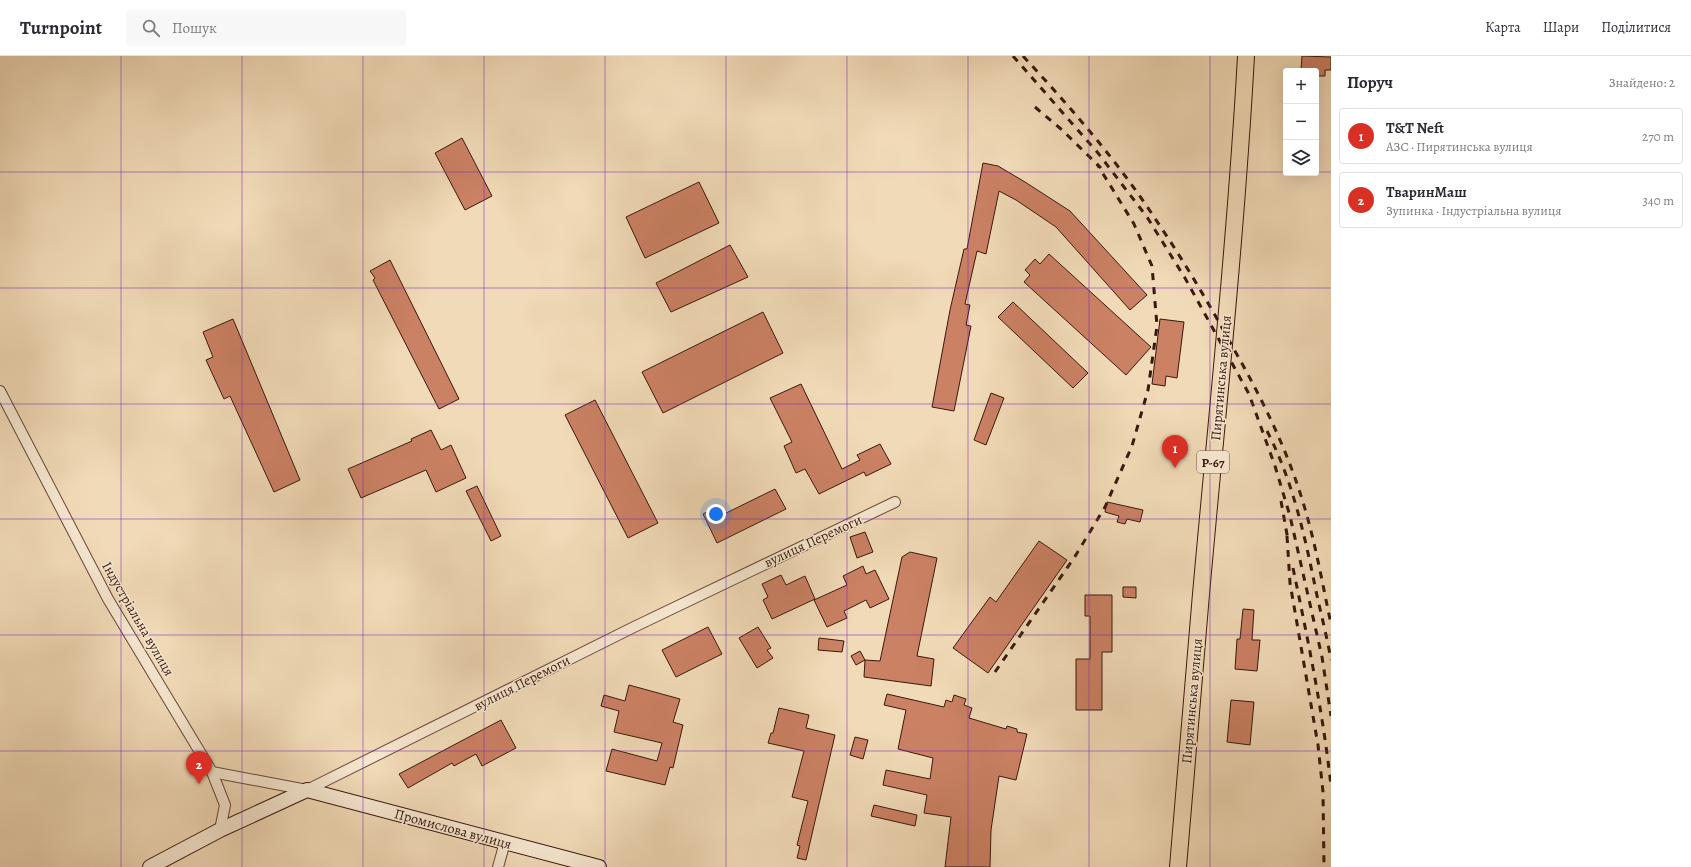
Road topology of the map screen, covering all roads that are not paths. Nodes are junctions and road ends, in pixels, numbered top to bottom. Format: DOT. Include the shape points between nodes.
graph roads {
  1 [pos="1246,56"];
  2 [pos="0,391"];
  3 [pos="895,502"];
  4 [pos="212,772"];
  5 [pos="307,790"];
  6 [pos="220,830"];
  7 [pos="505,842"];
  8 [pos="150,867"];
  9 [pos="498,867"];
  10 [pos="599,867"];
  11 [pos="1178,867"];
  1 -- 11 [label="main road, Пирятинська вулиця / Р-67" via="1240,164"];
  2 -- 4 [label="street, Індустріальна вулиця" via="108,599"];
  3 -- 5 [label="street, вулиця Перемоги" via="643,622"];
  4 -- 5 [label="street"];
  4 -- 6 [label="street, Індустріальна вулиця" via="225,805"];
  5 -- 6 [label="street, вулиця Перемоги"];
  5 -- 7 [label="street, Промислова вулиця"];
  6 -- 8 [label="street, вулиця Перемоги"];
  7 -- 9 [label="street"];
  7 -- 10 [label="street, Промислова вулиця"];
}
